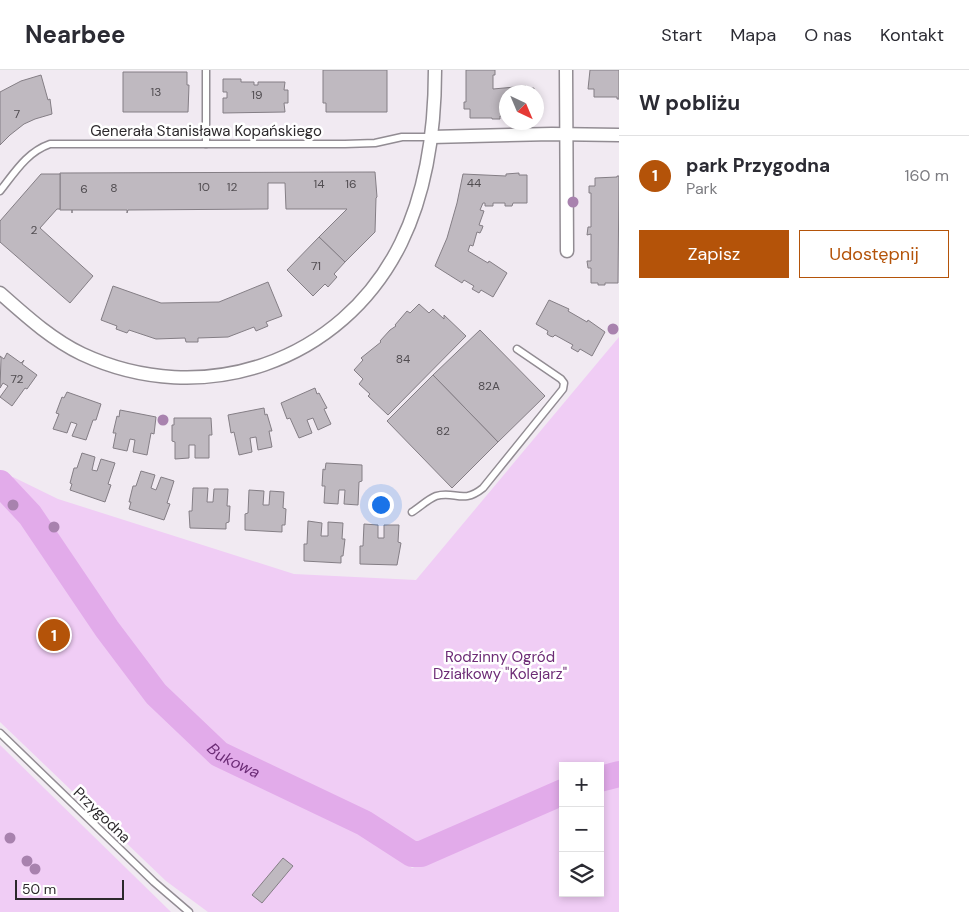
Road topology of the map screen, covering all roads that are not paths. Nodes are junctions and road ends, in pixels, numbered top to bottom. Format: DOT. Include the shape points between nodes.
graph roads {
  1 [pos="206,70"];
  2 [pos="435,70"];
  3 [pos="566,70"];
  4 [pos="566,134"];
  5 [pos="619,135"];
  6 [pos="431,137"];
  7 [pos="206,144"];
  8 [pos="0,191"];
  9 [pos="567,251"];
  10 [pos="0,293"];
  11 [pos="517,348"];
  12 [pos="412,512"];
  13 [pos="0,733"];
  14 [pos="189,912"];
  1 -- 7 [label="lane"];
  2 -- 6 [label="street"];
  3 -- 4 [label="street"];
  4 -- 5 [label="street"];
  4 -- 6 [label="street"];
  4 -- 9 [label="street"];
  6 -- 7 [label="lane, Generała Stanisława Kopańskiego" via="345,144"];
  6 -- 10 [label="street" via="410,222 381,277 340,322 313,342 277,360 244,371 204,377 136,372 69,347"];
  7 -- 8 [label="lane, Generała Stanisława Kopańskiego" via="50,144 29,156"];
  11 -- 12 [label="lane" via="561,379 563,389 475,494 436,496"];
  13 -- 14 [label="lane, Przygodna"];
}
